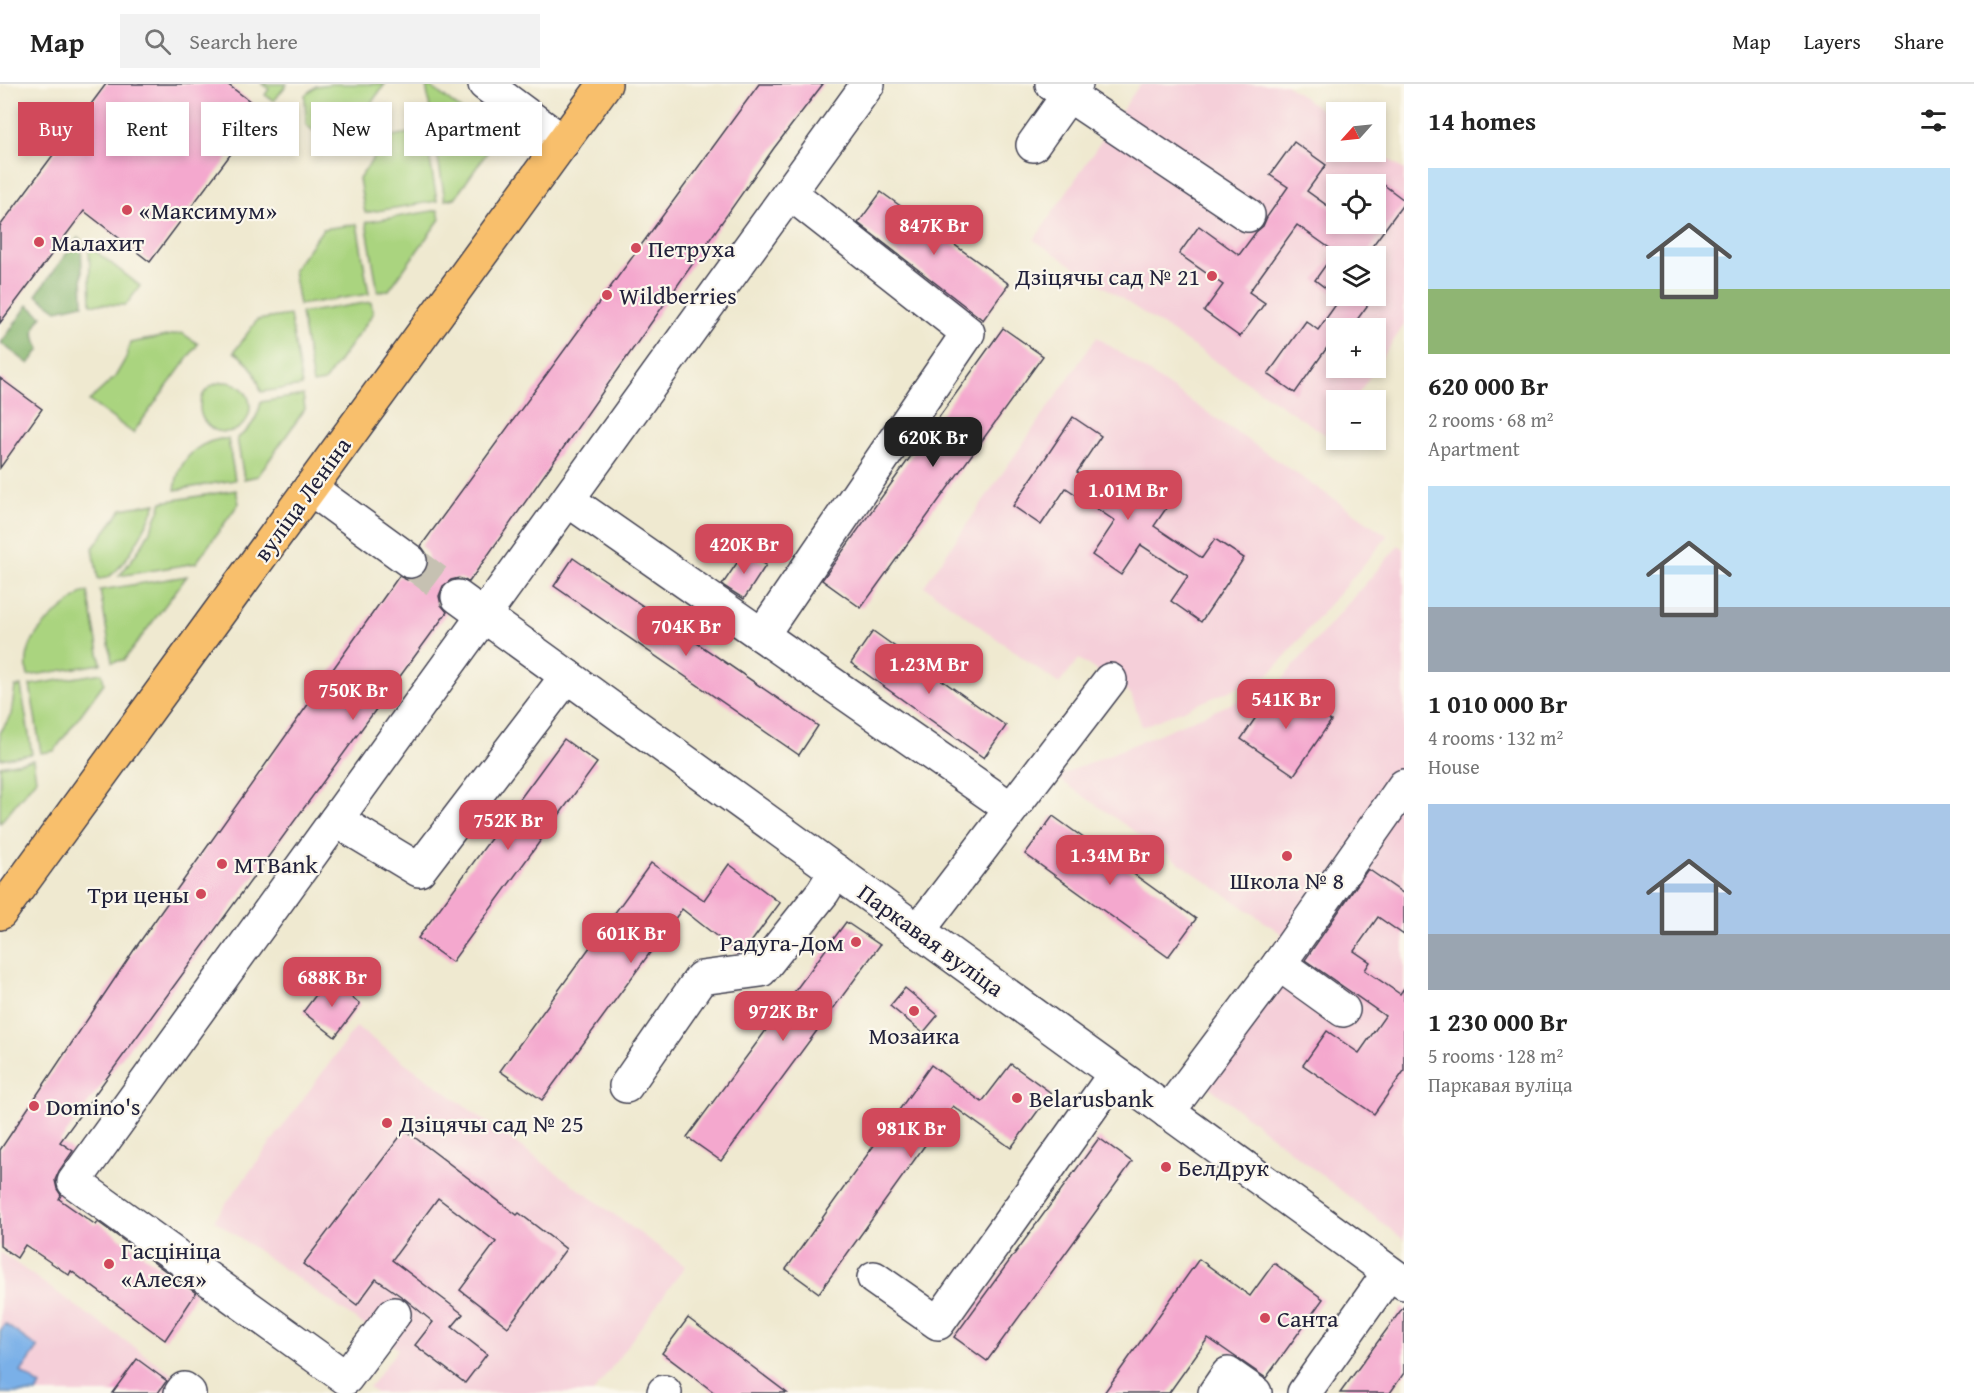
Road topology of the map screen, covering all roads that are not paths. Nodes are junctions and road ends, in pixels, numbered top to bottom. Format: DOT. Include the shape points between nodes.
graph roads {
  1 [pos="485,84"];
  2 [pos="605,84"];
  3 [pos="868,84"];
  4 [pos="1065,88"];
  5 [pos="562,142"];
  6 [pos="1033,145"];
  7 [pos="790,193"];
  8 [pos="1248,215"];
  9 [pos="310,488"];
  10 [pos="568,500"];
  11 [pos="410,561"];
  12 [pos="458,597"];
  13 [pos="484,616"];
  14 [pos="762,635"];
  15 [pos="567,676"];
  16 [pos="1110,680"];
  17 [pos="1404,786"];
  18 [pos="1010,808"];
  19 [pos="336,820"];
  20 [pos="836,871"];
  21 [pos="0,913"];
  22 [pos="918,931"];
  23 [pos="1280,964"];
  24 [pos="1343,1011"];
  25 [pos="1115,1074"];
  26 [pos="626,1086"];
  27 [pos="1168,1112"];
  28 [pos="874,1278"];
  29 [pos="1397,1278"];
  30 [pos="394,1314"];
  31 [pos="341,1386"];
  32 [pos="181,1393"];
  33 [pos="189,1393"];
  34 [pos="1215,1393"];
  35 [pos="1255,1393"];
  36 [pos="1304,1393"];
  1 -- 5 [label="street"];
  2 -- 5 [label="main road, вуліца Леніна"];
  3 -- 7 [label="street"];
  4 -- 6 [label="street"];
  4 -- 8 [label="street"];
  5 -- 9 [label="main road, вуліца Леніна"];
  7 -- 10 [label="street"];
  7 -- 14 [label="street" via="968,333"];
  9 -- 11 [label="street"];
  9 -- 21 [label="main road, вуліца Леніна"];
  10 -- 13 [label="street"];
  10 -- 14 [label="street"];
  12 -- 13 [label="street, Паркавая вуліца"];
  13 -- 15 [label="street, Паркавая вуліца"];
  13 -- 19 [label="street"];
  14 -- 18 [label="street"];
  15 -- 19 [label="street" via="419,870"];
  15 -- 20 [label="street, Паркавая вуліца"];
  16 -- 18 [label="street"];
  17 -- 23 [label="street"];
  18 -- 22 [label="street"];
  19 -- 31 [label="street" via="74,1182"];
  20 -- 22 [label="street, Паркавая вуліца"];
  20 -- 26 [label="street" via="760,970 702,978"];
  22 -- 25 [label="street, Паркавая вуліца"];
  23 -- 24 [label="street"];
  23 -- 27 [label="street"];
  25 -- 27 [label="street, Паркавая вуліца"];
  25 -- 28 [label="street" via="938,1323"];
  27 -- 29 [label="street, Паркавая вуліца"];
  29 -- 36 [label="street"];
  30 -- 31 [label="street"];
  32 -- 33 [label="street" via="184,1389"];
  34 -- 35 [label="street" via="1228,1374"];
}
